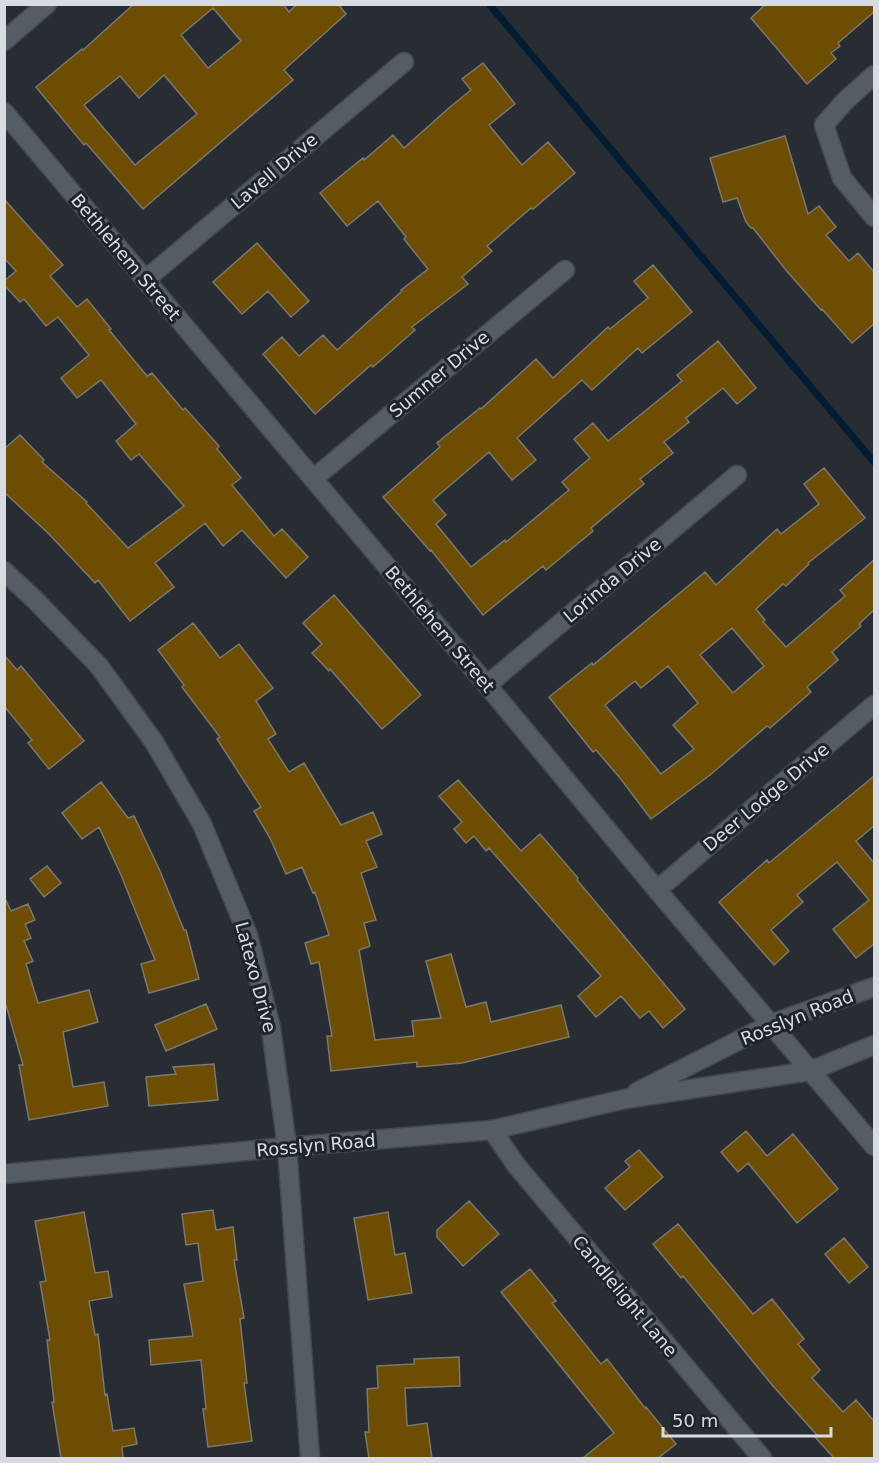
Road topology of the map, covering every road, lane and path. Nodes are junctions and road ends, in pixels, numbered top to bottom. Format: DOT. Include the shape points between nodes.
graph roads {
  1 [pos="47,4"];
  2 [pos="4,40"];
  3 [pos="404,62"];
  4 [pos="874,75"];
  5 [pos="4,112"];
  6 [pos="874,217"];
  7 [pos="565,270"];
  8 [pos="145,280"];
  9 [pos="737,475"];
  10 [pos="313,479"];
  11 [pos="4,571"];
  12 [pos="487,685"];
  13 [pos="874,705"];
  14 [pos="657,890"];
  15 [pos="874,987"];
  16 [pos="771,1024"];
  17 [pos="874,1045"];
  18 [pos="810,1071"];
  19 [pos="625,1099"];
  20 [pos="492,1130"];
  21 [pos="874,1146"];
  22 [pos="287,1147"];
  23 [pos="4,1174"];
  24 [pos="310,1458"];
  25 [pos="762,1458"];
  1 -- 2 [label="street"];
  3 -- 8 [label="street, Lavell Drive"];
  4 -- 6 [label="street" via="824,125 842,178"];
  5 -- 8 [label="street, Bethlehem Street"];
  7 -- 10 [label="street, Sumner Drive"];
  8 -- 10 [label="street, Bethlehem Street"];
  9 -- 12 [label="street, Lorinda Drive"];
  10 -- 12 [label="street, Bethlehem Street"];
  11 -- 22 [label="street, Latexo Drive" via="99,666 154,742 202,824 248,935 271,1028"];
  12 -- 14 [label="street, Bethlehem Street"];
  13 -- 14 [label="street, Deer Lodge Drive"];
  14 -- 16 [label="street, Bethlehem Street"];
  15 -- 16 [label="street, Rosslyn Road"];
  16 -- 18 [label="street, Bethlehem Street"];
  16 -- 19 [label="street, Rosslyn Road"];
  17 -- 18 [label="street, Rosslyn Road"];
  18 -- 19 [label="street, Rosslyn Road"];
  18 -- 21 [label="street, Bethlehem Street"];
  19 -- 20 [label="street, Rosslyn Road"];
  20 -- 22 [label="street, Rosslyn Road"];
  20 -- 25 [label="street, Candlelight Lane" via="516,1165"];
  22 -- 23 [label="street, Rosslyn Road"];
  22 -- 24 [label="street, Latexo Drive"];
}
